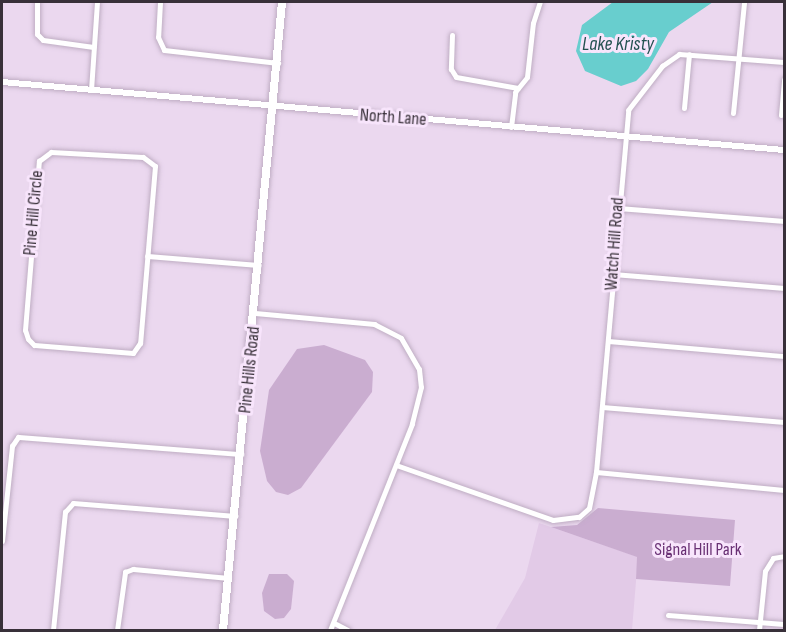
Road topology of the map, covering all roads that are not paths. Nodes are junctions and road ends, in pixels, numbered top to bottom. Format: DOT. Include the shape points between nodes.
graph roads {
  1 [pos="37,2"];
  2 [pos="97,2"];
  3 [pos="160,2"];
  4 [pos="282,2"];
  5 [pos="540,2"];
  6 [pos="744,2"];
  7 [pos="452,35"];
  8 [pos="94,47"];
  9 [pos="689,54"];
  10 [pos="740,58"];
  11 [pos="784,62"];
  12 [pos="278,63"];
  13 [pos="784,79"];
  14 [pos="2,82"];
  15 [pos="518,88"];
  16 [pos="91,90"];
  17 [pos="684,108"];
  18 [pos="275,109"];
  19 [pos="733,113"];
  20 [pos="781,115"];
  21 [pos="511,127"];
  22 [pos="624,136"];
  23 [pos="784,150"];
  24 [pos="618,208"];
  25 [pos="784,221"];
  26 [pos="147,256"];
  27 [pos="261,265"];
  28 [pos="613,274"];
  29 [pos="784,288"];
  30 [pos="255,313"];
  31 [pos="608,341"];
  32 [pos="784,356"];
  33 [pos="602,407"];
  34 [pos="784,422"];
  35 [pos="241,454"];
  36 [pos="396,465"];
  37 [pos="596,472"];
  38 [pos="784,490"];
  39 [pos="235,516"];
  40 [pos="2,541"];
  41 [pos="784,556"];
  42 [pos="229,578"];
  43 [pos="668,615"];
  44 [pos="760,622"];
  45 [pos="336,624"];
  46 [pos="784,624"];
  47 [pos="53,630"];
  48 [pos="117,630"];
  49 [pos="223,630"];
  50 [pos="330,630"];
  51 [pos="348,630"];
  52 [pos="759,630"];
  1 -- 8 [label="street" via="37,34 43,40"];
  2 -- 8 [label="street"];
  3 -- 12 [label="street" via="158,37 164,50"];
  4 -- 12 [label="main road, Pine Hills Road"];
  5 -- 15 [label="street" via="533,23 527,77"];
  6 -- 10 [label="street"];
  7 -- 15 [label="street" via="451,69 456,77"];
  8 -- 16 [label="street"];
  9 -- 10 [label="street, Watch Hill Road"];
  9 -- 17 [label="street"];
  9 -- 22 [label="street, Watch Hill Road" via="671,57 634,100"];
  10 -- 11 [label="street, Watch Hill Road"];
  10 -- 19 [label="street"];
  12 -- 18 [label="main road, Pine Hills Road"];
  13 -- 20 [label="street"];
  14 -- 16 [label="street, North Lane"];
  15 -- 21 [label="street"];
  16 -- 18 [label="street, North Lane"];
  18 -- 21 [label="street, North Lane"];
  18 -- 27 [label="main road, Pine Hills Road"];
  21 -- 22 [label="street, North Lane"];
  22 -- 23 [label="street, North Lane"];
  22 -- 24 [label="street, Watch Hill Road"];
  24 -- 25 [label="street"];
  24 -- 28 [label="street, Watch Hill Road"];
  26 -- 26 [label="street, Pine Hill Circle" via="155,166 151,160 45,154 39,161 28,339 34,345 133,353 140,343"];
  26 -- 27 [label="street"];
  27 -- 30 [label="main road, Pine Hills Road"];
  28 -- 29 [label="street"];
  28 -- 31 [label="street, Watch Hill Road"];
  30 -- 35 [label="main road, Pine Hills Road"];
  30 -- 36 [label="street" via="363,322 401,338 417,362 421,387"];
  31 -- 32 [label="street"];
  31 -- 33 [label="street, Watch Hill Road"];
  33 -- 34 [label="street"];
  33 -- 37 [label="street, Watch Hill Road"];
  35 -- 39 [label="main road, Pine Hills Road"];
  35 -- 40 [label="street" via="18,437 12,446"];
  36 -- 37 [label="street, Watch Hill Road" via="564,521 579,518 594,496"];
  36 -- 45 [label="street"];
  37 -- 38 [label="street"];
  39 -- 42 [label="main road, Pine Hills Road"];
  39 -- 47 [label="street" via="80,501 65,512"];
  41 -- 44 [label="street" via="773,558 765,570"];
  42 -- 48 [label="street" via="133,569 123,579"];
  42 -- 49 [label="main road, Pine Hills Road"];
  43 -- 44 [label="street"];
  44 -- 46 [label="street"];
  44 -- 52 [label="street"];
  45 -- 50 [label="street"];
  45 -- 51 [label="street"];
}
